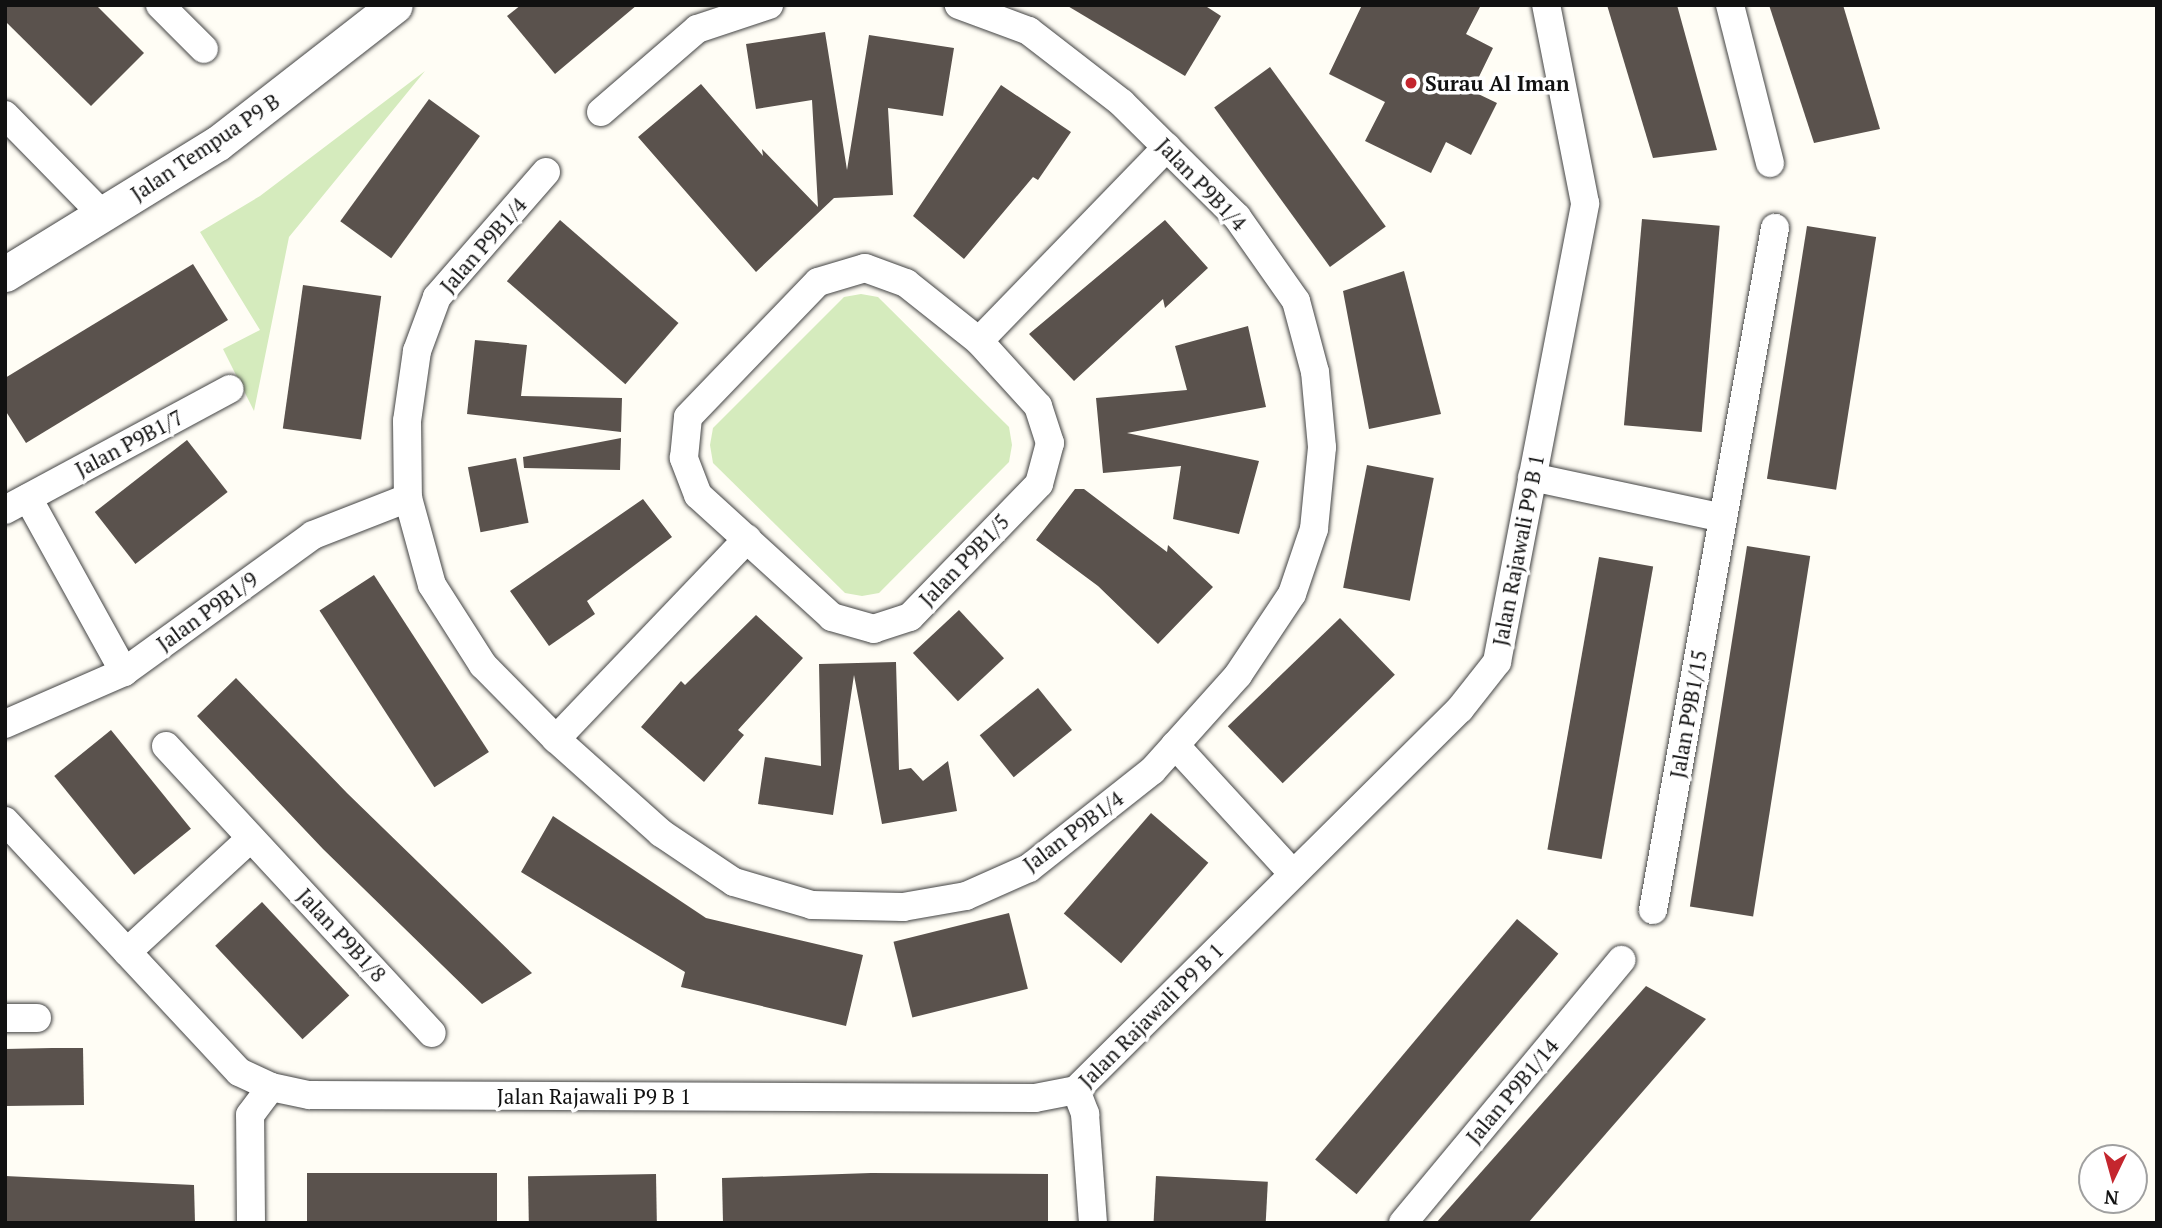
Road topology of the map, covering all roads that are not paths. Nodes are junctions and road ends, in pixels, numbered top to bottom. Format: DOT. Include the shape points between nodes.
graph roads {
  1 [pos="160,5"];
  2 [pos="395,5"];
  3 [pos="769,5"];
  4 [pos="959,5"];
  5 [pos="1546,5"];
  6 [pos="1730,5"];
  7 [pos="204,49"];
  8 [pos="601,112"];
  9 [pos="5,115"];
  10 [pos="1167,147"];
  11 [pos="1770,163"];
  12 [pos="546,172"];
  13 [pos="103,215"];
  14 [pos="1775,229"];
  15 [pos="5,274"];
  16 [pos="979,341"];
  17 [pos="230,388"];
  18 [pos="1532,477"];
  19 [pos="408,498"];
  20 [pos="17,504"];
  21 [pos="1723,518"];
  22 [pos="747,539"];
  23 [pos="124,672"];
  24 [pos="5,724"];
  25 [pos="556,738"];
  26 [pos="166,746"];
  27 [pos="1175,746"];
  28 [pos="5,821"];
  29 [pos="251,838"];
  30 [pos="1293,874"];
  31 [pos="1653,910"];
  32 [pos="127,952"];
  33 [pos="1621,960"];
  34 [pos="5,1018"];
  35 [pos="37,1018"];
  36 [pos="432,1033"];
  37 [pos="271,1087"];
  38 [pos="1076,1090"];
  39 [pos="251,1223"];
  40 [pos="1093,1223"];
  41 [pos="1403,1223"];
  1 -- 7 [label="street"];
  2 -- 13 [label="street, Jalan Tempua P9 B" via="218,143"];
  3 -- 8 [label="street" via="697,29"];
  4 -- 10 [label="street, Jalan P9B1/4" via="1029,31 1122,103"];
  5 -- 18 [label="street, Jalan Rajawali P9 B 1" via="1585,203"];
  6 -- 11 [label="street"];
  9 -- 13 [label="street"];
  10 -- 16 [label="street"];
  10 -- 27 [label="street, Jalan P9B1/4" via="1237,217 1296,301 1315,372 1322,447 1314,529 1292,594 1238,676"];
  12 -- 19 [label="street, Jalan P9B1/4" via="437,297 416,352 407,421"];
  13 -- 15 [label="street, Jalan Tempua P9 B"];
  14 -- 21 [label="street, Jalan P9B1/15"];
  16 -- 22 [label="street, Jalan P9B1/5" via="906,283 865,268 818,282 688,417 684,458 698,495"];
  16 -- 22 [label="street, Jalan P9B1/5" via="1038,406 1050,443 1039,484 909,617 874,629 832,617"];
  17 -- 20 [label="street, Jalan P9B1/7"];
  18 -- 21 [label="street"];
  18 -- 30 [label="street, Jalan Rajawali P9 B 1" via="1497,662 1460,709"];
  19 -- 23 [label="street, Jalan P9B1/9" via="303,541"];
  19 -- 25 [label="street, Jalan P9B1/4" via="432,585 483,665"];
  20 -- 23 [label="street, Jalan P9B1/7"];
  21 -- 31 [label="street, Jalan P9B1/15"];
  22 -- 25 [label="street"];
  23 -- 24 [label="street, Jalan P9B1/9"];
  25 -- 27 [label="street, Jalan P9B1/4" via="662,833 733,882 812,905 903,907 966,895 1029,868"];
  26 -- 29 [label="street, Jalan P9B1/8"];
  27 -- 30 [label="street"];
  28 -- 32 [label="street, Jalan Rajawali P9 B 1"];
  29 -- 32 [label="street"];
  29 -- 36 [label="street, Jalan P9B1/8"];
  30 -- 38 [label="street, Jalan Rajawali P9 B 1"];
  32 -- 37 [label="street, Jalan Rajawali P9 B 1" via="239,1072"];
  33 -- 41 [label="street, Jalan P9B1/14"];
  34 -- 35 [label="street"];
  37 -- 38 [label="street, Jalan Rajawali P9 B 1" via="309,1095 463,1096 1035,1098"];
  37 -- 39 [label="street" via="250,1115"];
  38 -- 40 [label="street" via="1085,1114"];
}
